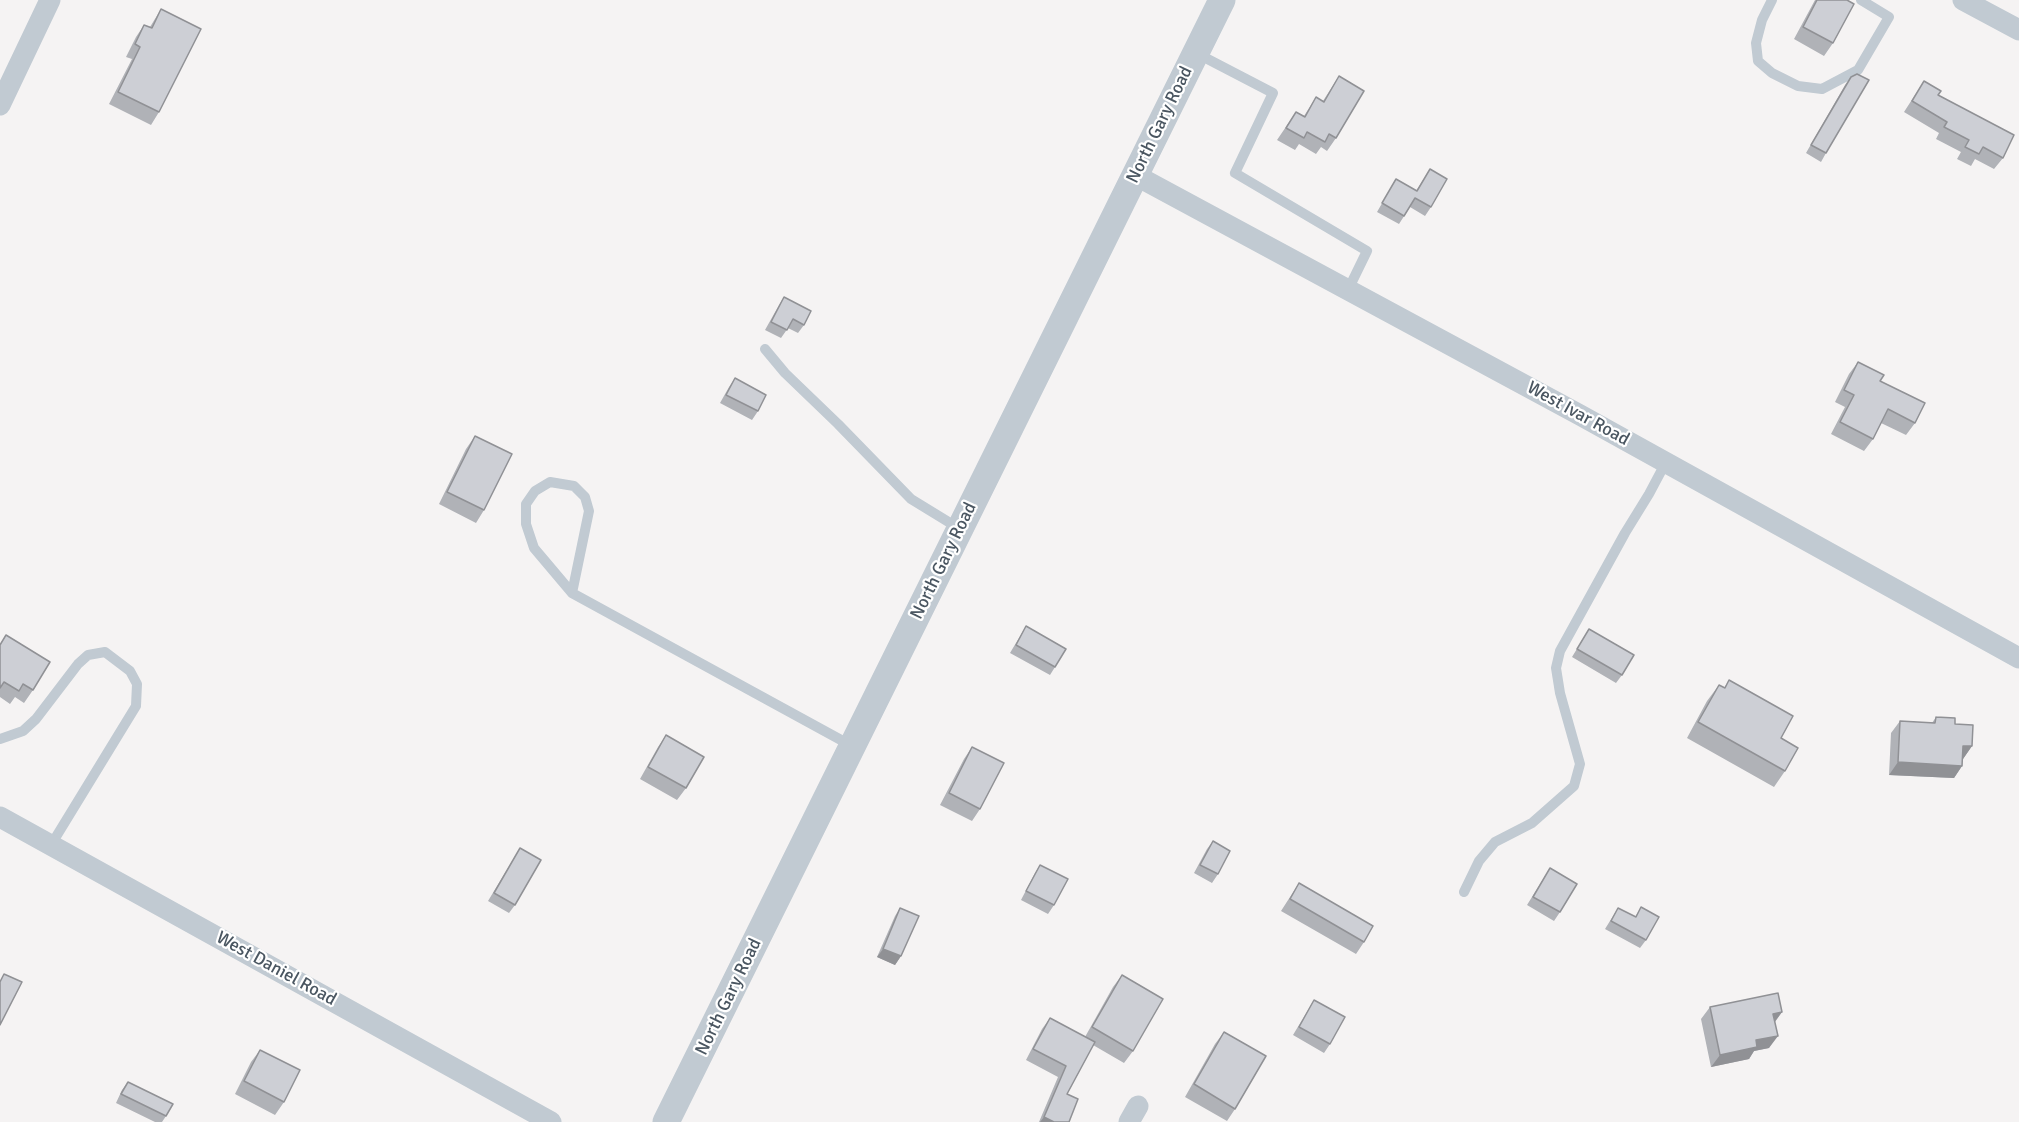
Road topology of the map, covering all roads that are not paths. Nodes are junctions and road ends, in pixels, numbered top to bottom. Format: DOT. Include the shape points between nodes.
graph roads {
  1 [pos="50,0"];
  2 [pos="1222,0"];
  3 [pos="1772,0"];
  4 [pos="1861,0"];
  5 [pos="1964,0"];
  6 [pos="2019,30"];
  7 [pos="1196,53"];
  8 [pos="0,105"];
  9 [pos="1135,175"];
  10 [pos="1348,290"];
  11 [pos="765,350"];
  12 [pos="1666,462"];
  13 [pos="960,529"];
  14 [pos="572,593"];
  15 [pos="2019,658"];
  16 [pos="0,739"];
  17 [pos="852,746"];
  18 [pos="0,817"];
  19 [pos="51,845"];
  20 [pos="1464,892"];
  21 [pos="551,1122"];
  22 [pos="666,1122"];
  1 -- 8 [label="street"];
  2 -- 7 [label="street, North Gary Road"];
  3 -- 4 [label="lane" via="1756,43 1758,61 1798,86 1822,89 1858,70 1889,16"];
  5 -- 6 [label="street"];
  7 -- 9 [label="street, North Gary Road"];
  7 -- 10 [label="lane" via="1274,93 1235,173 1367,251"];
  9 -- 10 [label="street, West Ivar Road"];
  9 -- 13 [label="street, North Gary Road"];
  10 -- 12 [label="street, West Ivar Road"];
  11 -- 13 [label="lane" via="911,499"];
  12 -- 15 [label="street, West Ivar Road"];
  12 -- 20 [label="lane" via="1560,651 1556,668 1560,693 1580,764 1574,786 1532,823 1495,842 1479,861"];
  13 -- 17 [label="street, North Gary Road"];
  14 -- 14 [label="lane" via="534,548 526,524 526,504 535,491 550,482 574,486 585,497 589,511"];
  14 -- 17 [label="lane"];
  16 -- 19 [label="lane" via="23,731 36,719 88,655 105,652 134,677 136,706"];
  17 -- 22 [label="street, North Gary Road"];
  18 -- 19 [label="street, West Daniel Road"];
  19 -- 21 [label="street, West Daniel Road"];
}
